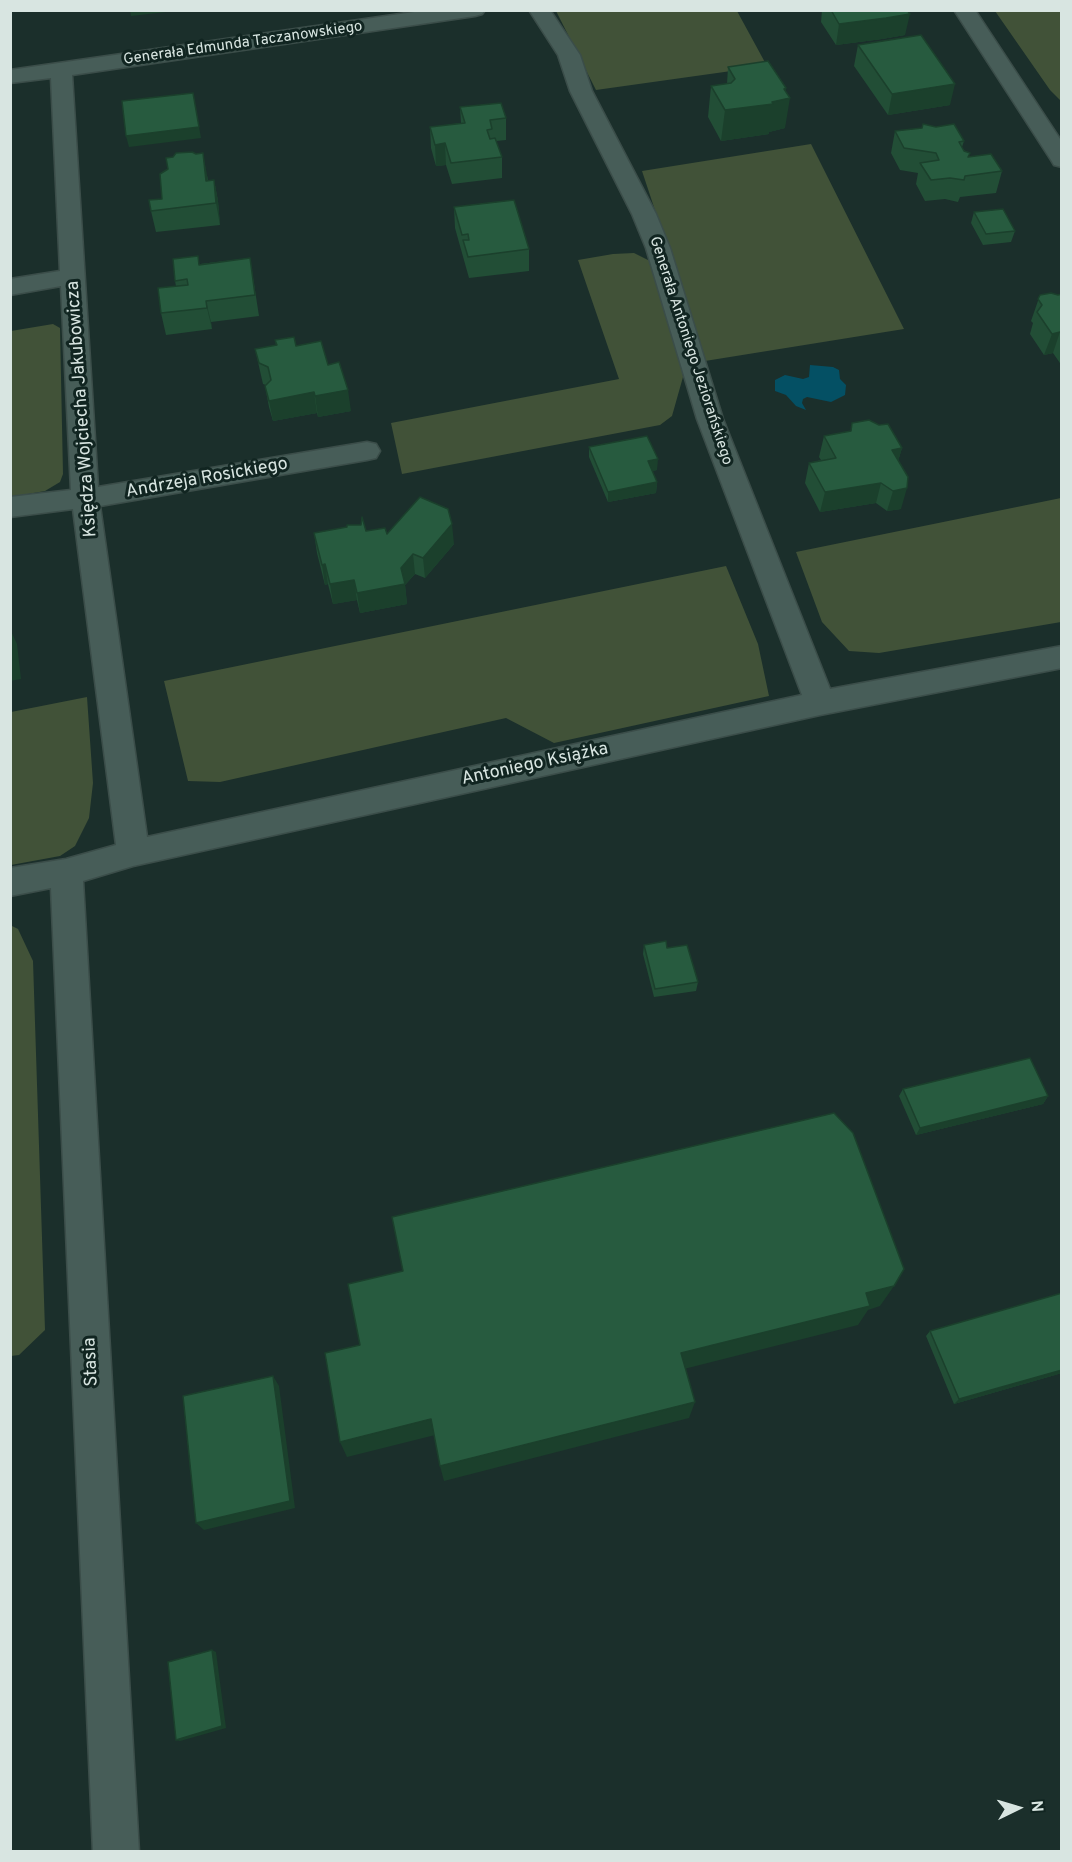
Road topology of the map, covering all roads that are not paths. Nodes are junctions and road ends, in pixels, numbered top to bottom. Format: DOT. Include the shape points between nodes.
graph roads {
  1 [pos="475,10"];
  2 [pos="539,10"];
  3 [pos="964,10"];
  4 [pos="61,70"];
  5 [pos="10,78"];
  6 [pos="1062,160"];
  7 [pos="74,276"];
  8 [pos="10,287"];
  9 [pos="367,451"];
  10 [pos="85,499"];
  11 [pos="10,507"];
  12 [pos="1062,657"];
  13 [pos="820,703"];
  14 [pos="134,853"];
  15 [pos="66,872"];
  16 [pos="10,882"];
  17 [pos="116,1851"];
  1 -- 4 [label="street, Generała Edmunda Taczanowskiego"];
  2 -- 13 [label="street, Generała Antoniego Jeziorańskiego" via="569,55 581,91 658,248 710,419"];
  3 -- 6 [label="street"];
  4 -- 5 [label="street, Generała Edmunda Taczanowskiego"];
  4 -- 7 [label="street, Księdza Wojciecha Jakubowicza"];
  7 -- 8 [label="street"];
  7 -- 10 [label="street, Księdza Wojciecha Jakubowicza"];
  9 -- 10 [label="street, Andrzeja Rosickiego"];
  10 -- 11 [label="street, Andrzeja Rosickiego"];
  10 -- 14 [label="street, Księdza Wojciecha Jakubowicza"];
  12 -- 13 [label="street, Antoniego Książka"];
  13 -- 14 [label="street, Antoniego Książka"];
  14 -- 15 [label="street, Antoniego Książka"];
  15 -- 16 [label="street, Antoniego Książka"];
  15 -- 17 [label="street, Stasia"];
}
